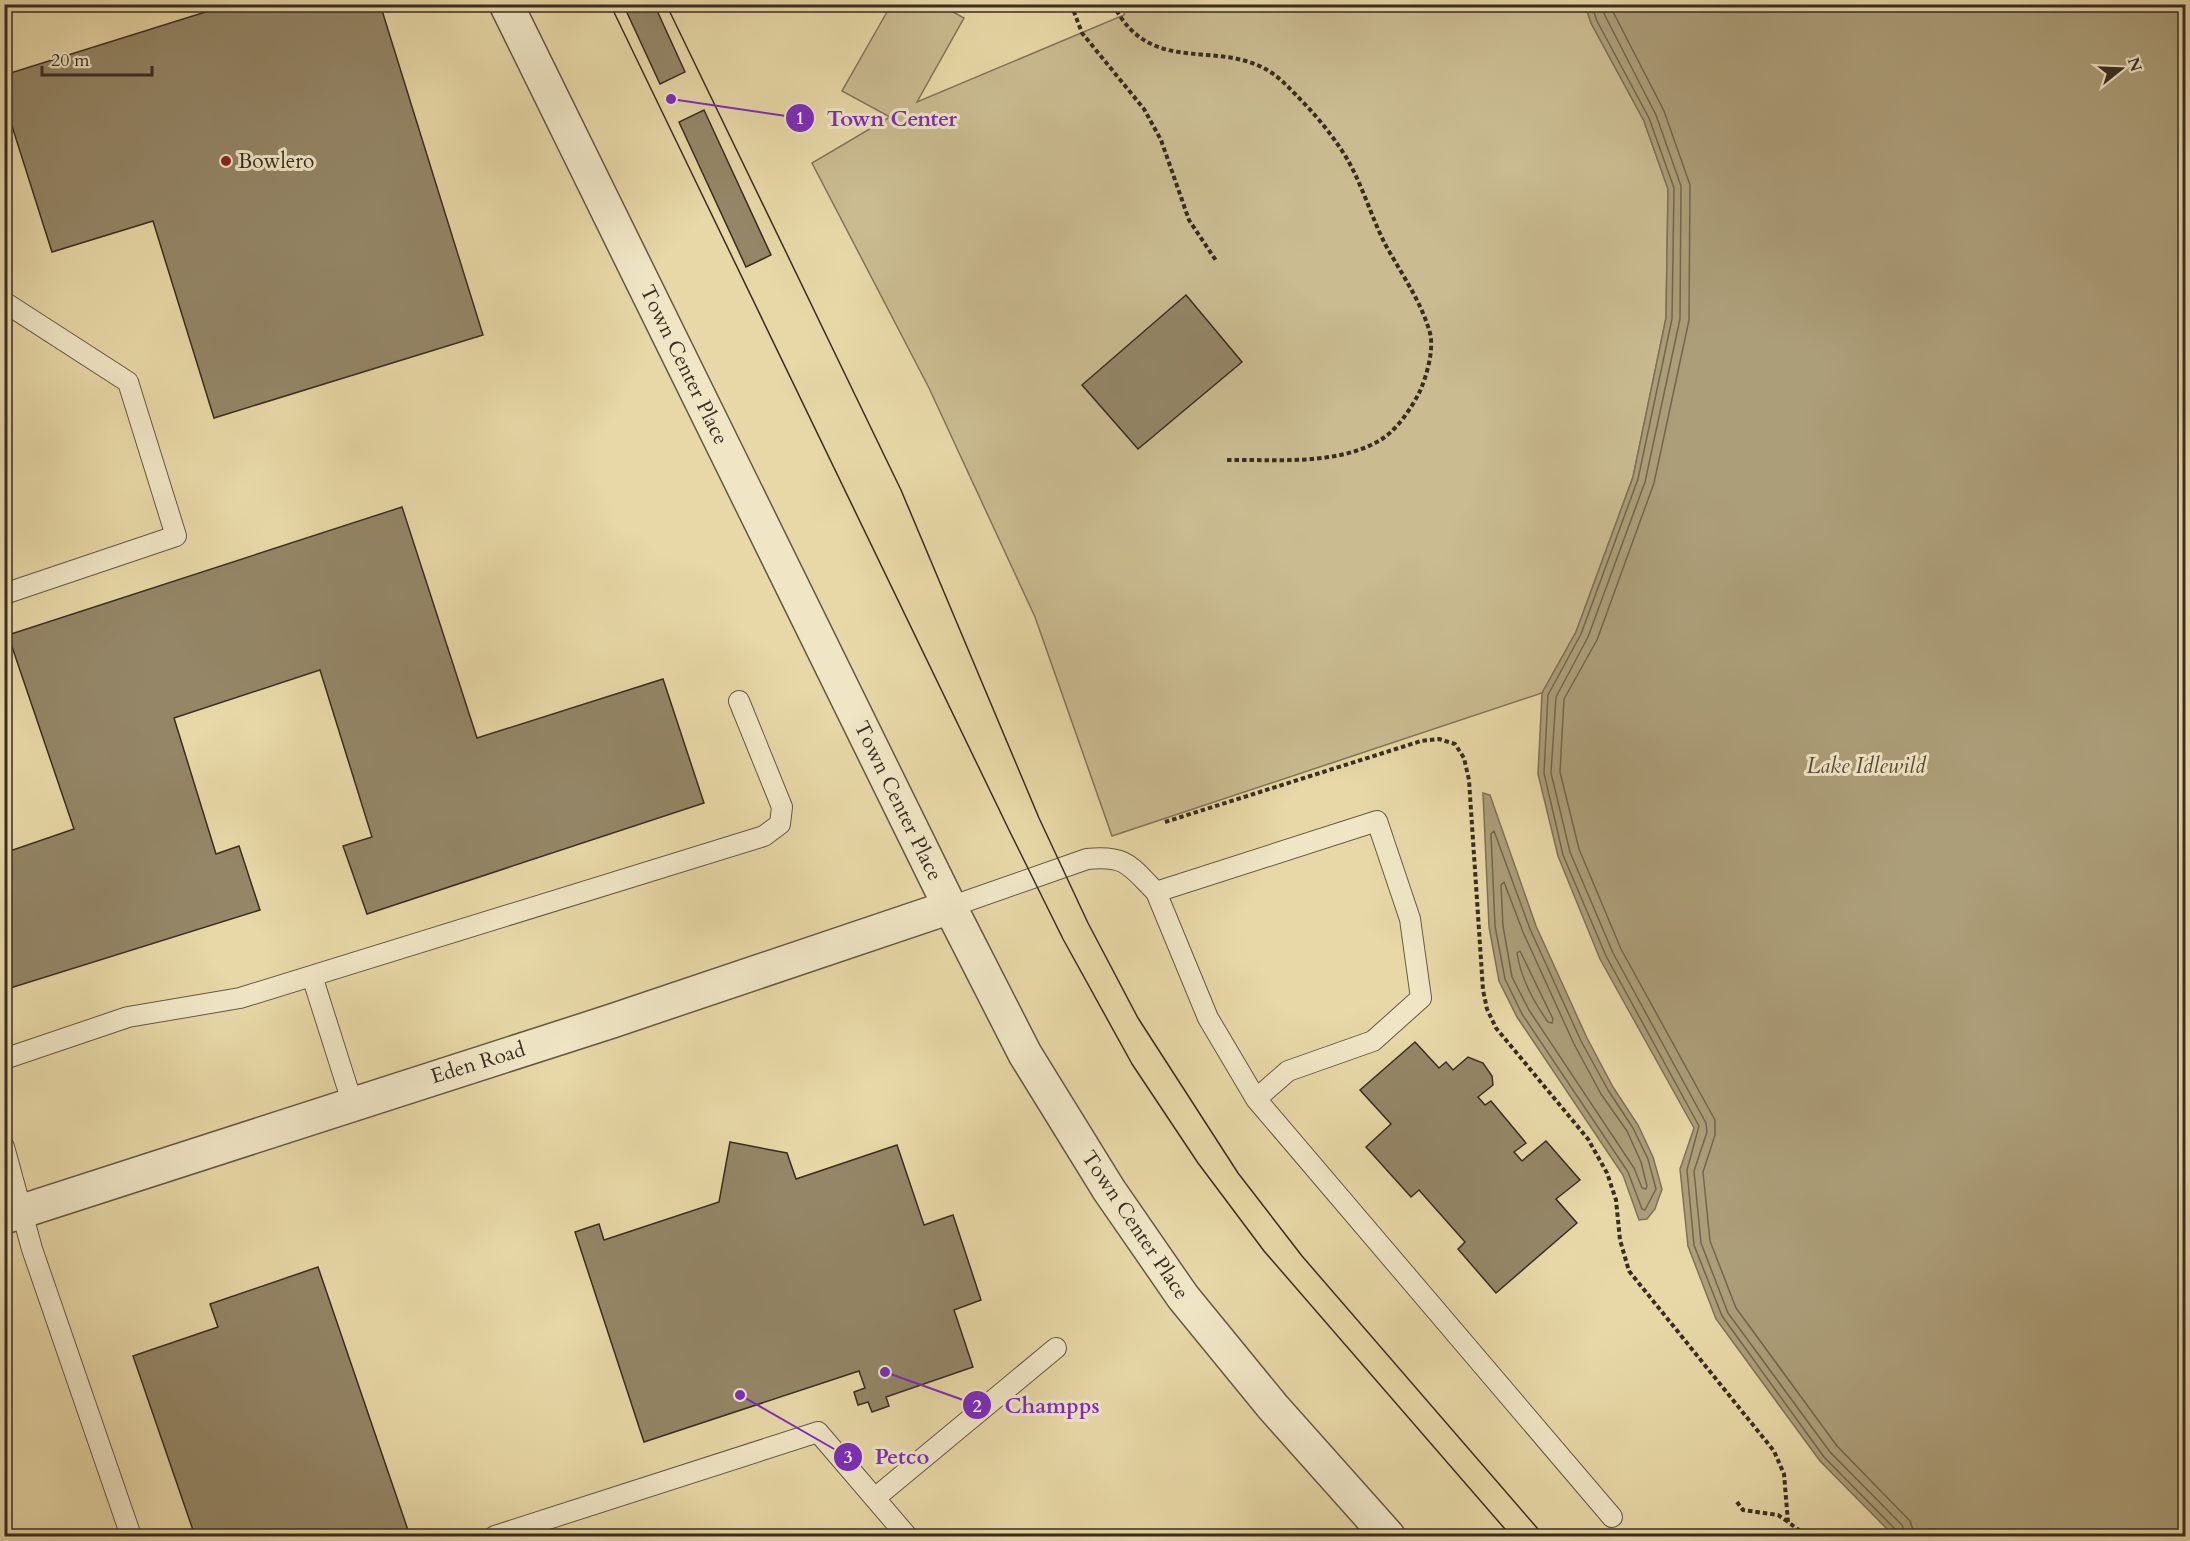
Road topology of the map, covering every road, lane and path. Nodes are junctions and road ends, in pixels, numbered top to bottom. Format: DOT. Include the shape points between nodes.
graph roads {
  1 [pos="506,4"];
  2 [pos="1071,4"];
  3 [pos="1113,4"];
  4 [pos="1217,262"];
  5 [pos="4,302"];
  6 [pos="1224,460"];
  7 [pos="4,594"];
  8 [pos="740,701"];
  9 [pos="1165,822"];
  10 [pos="1156,892"];
  11 [pos="950,907"];
  12 [pos="312,976"];
  13 [pos="4,1059"];
  14 [pos="1256,1099"];
  15 [pos="352,1102"];
  16 [pos="4,1147"];
  17 [pos="13,1214"];
  18 [pos="1056,1348"];
  19 [pos="875,1498"];
  20 [pos="1737,1502"];
  21 [pos="1612,1517"];
  22 [pos="1788,1521"];
  23 [pos="131,1536"];
  24 [pos="495,1536"];
  25 [pos="907,1536"];
  26 [pos="1389,1536"];
  27 [pos="1807,1536"];
  1 -- 11 [label="street, Town Center Place"];
  2 -- 4 [label="path" via="1082,33 1144,109 1161,140 1189,220"];
  3 -- 6 [label="path" via="1129,29 1145,43 1166,51 1220,56 1259,66 1279,78 1301,100 1347,159 1430,335 1424,381 1414,403 1378,442 1349,453 1316,458"];
  5 -- 7 [label="lane" via="128,382 176,537"];
  8 -- 12 [label="lane" via="782,807 780,824 764,836"];
  9 -- 22 [label="path" via="1420,741 1440,739 1455,744 1464,758 1469,780 1487,1009 1497,1028 1588,1139 1608,1173 1629,1271 1774,1451 1784,1474"];
  10 -- 11 [label="lane" via="1133,868 1111,856 1087,859"];
  10 -- 14 [label="lane" via="1208,1018"];
  10 -- 14 [label="lane" via="1377,821 1410,919 1421,998 1373,1041 1288,1071"];
  11 -- 15 [label="street, Eden Road" via="612,1021"];
  11 -- 26 [label="street, Town Center Place" via="1031,1063 1169,1278 1273,1407"];
  12 -- 13 [label="lane" via="240,998 128,1017"];
  12 -- 15 [label="lane"];
  14 -- 21 [label="lane"];
  15 -- 17 [label="street, Eden Road"];
  16 -- 17 [label="lane"];
  17 -- 23 [label="lane"];
  18 -- 19 [label="lane"];
  19 -- 24 [label="lane" via="818,1431"];
  19 -- 25 [label="lane"];
  20 -- 22 [label="path" via="1743,1510 1778,1515"];
  22 -- 27 [label="path"];
}
